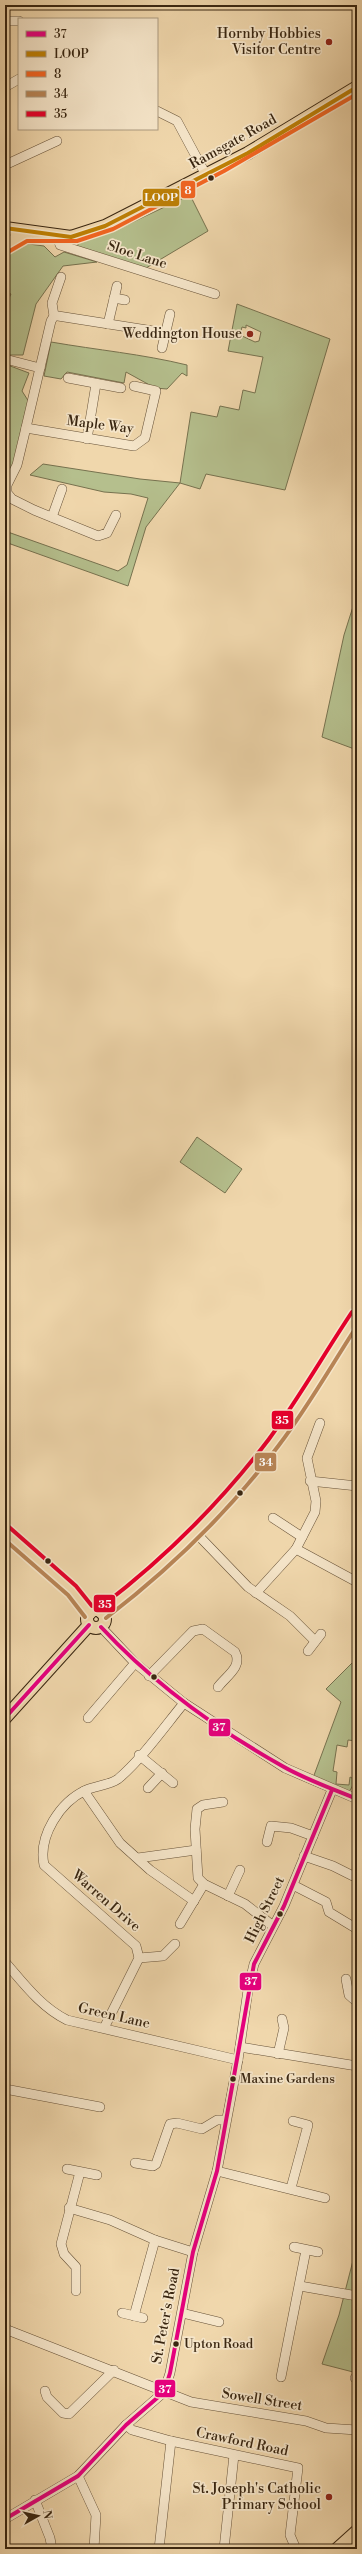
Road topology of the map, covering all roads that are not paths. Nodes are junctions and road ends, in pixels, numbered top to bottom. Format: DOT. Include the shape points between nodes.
graph roads {
  1 [pos="5,21"];
  2 [pos="18,21"];
  3 [pos="18,80"];
  4 [pos="5,87"];
  5 [pos="357,87"];
  6 [pos="158,112"];
  7 [pos="57,141"];
  8 [pos="5,164"];
  9 [pos="206,174"];
  10 [pos="5,228"];
  11 [pos="29,233"];
  12 [pos="5,234"];
  13 [pos="57,236"];
  14 [pos="5,247"];
  15 [pos="62,276"];
  16 [pos="117,286"];
  17 [pos="215,294"];
  18 [pos="114,298"];
  19 [pos="125,300"];
  20 [pos="170,314"];
  21 [pos="54,316"];
  22 [pos="108,324"];
  23 [pos="166,333"];
  24 [pos="162,348"];
  25 [pos="5,359"];
  26 [pos="40,368"];
  27 [pos="68,378"];
  28 [pos="96,384"];
  29 [pos="134,386"];
  30 [pos="121,388"];
  31 [pos="26,428"];
  32 [pos="87,439"];
  33 [pos="62,489"];
  34 [pos="116,515"];
  35 [pos="52,516"];
  36 [pos="357,1315"];
  37 [pos="320,1423"];
  38 [pos="310,1481"];
  39 [pos="357,1486"];
  40 [pos="273,1518"];
  41 [pos="5,1532"];
  42 [pos="196,1533"];
  43 [pos="302,1537"];
  44 [pos="296,1549"];
  45 [pos="357,1582"];
  46 [pos="256,1593"];
  47 [pos="96,1613"];
  48 [pos="95,1626"];
  49 [pos="308,1651"];
  50 [pos="135,1663"];
  51 [pos="149,1676"];
  52 [pos="218,1682"];
  53 [pos="184,1703"];
  54 [pos="90,1713"];
  55 [pos="5,1718"];
  56 [pos="139,1755"];
  57 [pos="162,1773"];
  58 [pos="173,1783"];
  59 [pos="148,1788"];
  60 [pos="332,1790"];
  61 [pos="84,1791"];
  62 [pos="357,1799"];
  63 [pos="223,1802"];
  64 [pos="313,1836"];
  65 [pos="267,1842"];
  66 [pos="196,1850"];
  67 [pos="304,1856"];
  68 [pos="138,1858"];
  69 [pos="240,1870"];
  70 [pos="357,1878"];
  71 [pos="204,1884"];
  72 [pos="293,1885"];
  73 [pos="228,1896"];
  74 [pos="194,1902"];
  75 [pos="180,1924"];
  76 [pos="272,1925"];
  77 [pos="357,1929"];
  78 [pos="175,1944"];
  79 [pos="139,1958"];
  80 [pos="5,1962"];
  81 [pos="346,1979"];
  82 [pos="357,2002"];
  83 [pos="282,2019"];
  84 [pos="104,2028"];
  85 [pos="240,2047"];
  86 [pos="278,2054"];
  87 [pos="238,2060"];
  88 [pos="357,2066"];
  89 [pos="5,2089"];
  90 [pos="100,2108"];
  91 [pos="226,2120"];
  92 [pos="293,2121"];
  93 [pos="136,2163"];
  94 [pos="67,2168"];
  95 [pos="217,2170"];
  96 [pos="80,2172"];
  97 [pos="97,2175"];
  98 [pos="292,2188"];
  99 [pos="322,2195"];
  100 [pos="69,2208"];
  101 [pos="155,2240"];
  102 [pos="294,2247"];
  103 [pos="306,2250"];
  104 [pos="193,2252"];
  105 [pos="318,2252"];
  106 [pos="74,2286"];
  107 [pos="300,2286"];
  108 [pos="357,2296"];
  109 [pos="122,2313"];
  110 [pos="182,2313"];
  111 [pos="212,2323"];
  112 [pos="5,2329"];
  113 [pos="114,2370"];
  114 [pos="284,2373"];
  115 [pos="45,2391"];
  116 [pos="164,2392"];
  117 [pos="126,2425"];
  118 [pos="357,2430"];
  119 [pos="171,2441"];
  120 [pos="234,2455"];
  121 [pos="78,2476"];
  122 [pos="35,2500"];
  123 [pos="5,2519"];
  124 [pos="357,2531"];
  125 [pos="52,2549"];
  126 [pos="94,2549"];
  127 [pos="159,2549"];
  128 [pos="224,2549"];
  129 [pos="296,2549"];
  130 [pos="337,2549"];
  1 -- 2 [label="street"];
  3 -- 4 [label="street"];
  5 -- 9 [label="main road, Ramsgate Road" via="269,141"];
  6 -- 9 [label="street" via="177,121"];
  7 -- 8 [label="street"];
  9 -- 13 [label="main road, Ramsgate Road" via="105,226 71,237"];
  10 -- 11 [label="main road, Ramsgate Road"];
  11 -- 13 [label="main road, Ramsgate Road"];
  11 -- 14 [label="main road"];
  12 -- 14 [label="main road"];
  13 -- 17 [label="street, Sloe Lane" via="60,245"];
  15 -- 21 [label="street" via="52,303"];
  16 -- 18 [label="street"];
  18 -- 19 [label="street"];
  18 -- 22 [label="street"];
  20 -- 23 [label="street"];
  21 -- 22 [label="street"];
  21 -- 26 [label="street"];
  22 -- 23 [label="street"];
  23 -- 24 [label="street"];
  25 -- 26 [label="street"];
  26 -- 31 [label="street"];
  27 -- 28 [label="street"];
  28 -- 30 [label="street"];
  28 -- 32 [label="street"];
  29 -- 32 [label="street, Maple Way" via="156,391 146,438 134,446"];
  31 -- 32 [label="street, Maple Way"];
  31 -- 35 [label="street" via="17,465 7,485 7,493 12,499"];
  33 -- 35 [label="street"];
  34 -- 35 [label="street" via="108,531 100,536"];
  36 -- 42 [label="main road" via="275,1441 231,1496"];
  37 -- 38 [label="street" via="307,1458"];
  38 -- 39 [label="street"];
  38 -- 43 [label="street" via="316,1501 315,1512"];
  40 -- 43 [label="street"];
  41 -- 47 [label="main road"];
  42 -- 46 [label="street"];
  42 -- 47 [label="main road"];
  43 -- 44 [label="street"];
  44 -- 45 [label="street"];
  44 -- 46 [label="street"];
  46 -- 49 [label="street" via="318,1637"];
  47 -- 48 [label="main road" via="87,1617"];
  47 -- 48 [label="main road" via="105,1620"];
  48 -- 50 [label="street"];
  48 -- 55 [label="main road"];
  50 -- 51 [label="street"];
  50 -- 54 [label="street"];
  51 -- 52 [label="street" via="193,1631 203,1629 235,1652 238,1657 237,1666"];
  51 -- 53 [label="street"];
  53 -- 56 [label="street"];
  53 -- 60 [label="street" via="285,1768"];
  56 -- 57 [label="street"];
  56 -- 61 [label="street" via="116,1781"];
  57 -- 58 [label="street"];
  57 -- 59 [label="street"];
  60 -- 62 [label="street"];
  60 -- 64 [label="street, High Street"];
  61 -- 68 [label="street" via="120,1843"];
  61 -- 79 [label="street, Warren Drive" via="68,1803 47,1833 41,1852 44,1865 136,1946"];
  63 -- 66 [label="street" via="211,1799 197,1809"];
  64 -- 65 [label="street" via="291,1828 271,1826"];
  64 -- 67 [label="street, High Street"];
  66 -- 68 [label="street"];
  66 -- 71 [label="street" via="198,1878"];
  67 -- 70 [label="street"];
  67 -- 72 [label="street, High Street"];
  68 -- 74 [label="street"];
  69 -- 73 [label="street"];
  71 -- 73 [label="street"];
  71 -- 74 [label="street"];
  72 -- 76 [label="street, High Street"];
  72 -- 77 [label="street" via="326,1902 328,1912"];
  73 -- 76 [label="street" via="245,1904"];
  74 -- 75 [label="street"];
  76 -- 85 [label="street, High Street" via="254,1964"];
  78 -- 79 [label="street" via="168,1953 159,1958"];
  79 -- 84 [label="street"];
  80 -- 84 [label="street, Green Lane" via="38,2000 53,2013 67,2020"];
  81 -- 82 [label="street" via="349,1995"];
  83 -- 86 [label="street" via="284,2028"];
  84 -- 87 [label="street, Green Lane"];
  85 -- 86 [label="street"];
  85 -- 87 [label="street, St. Peter's Road"];
  86 -- 88 [label="street"];
  87 -- 91 [label="street, St. Peter's Road"];
  89 -- 90 [label="street"];
  91 -- 93 [label="street" via="217,2120 202,2129 177,2123 170,2124 166,2148 156,2164 153,2166"];
  91 -- 95 [label="street, St. Peter's Road"];
  92 -- 98 [label="street" via="310,2125"];
  94 -- 96 [label="street"];
  95 -- 98 [label="street"];
  95 -- 104 [label="street, St. Peter's Road"];
  96 -- 97 [label="street"];
  96 -- 100 [label="street"];
  98 -- 99 [label="street"];
  100 -- 101 [label="street" via="110,2220"];
  100 -- 106 [label="street" via="61,2244 64,2254 76,2267"];
  101 -- 104 [label="street"];
  101 -- 109 [label="street" via="139,2317"];
  102 -- 103 [label="street"];
  103 -- 105 [label="street"];
  103 -- 107 [label="street"];
  104 -- 110 [label="street, St. Peter's Road"];
  107 -- 108 [label="street"];
  107 -- 114 [label="street"];
  110 -- 111 [label="street"];
  110 -- 116 [label="street, St. Peter's Road"];
  112 -- 113 [label="street"];
  113 -- 115 [label="street" via="69,2414 63,2413 47,2397"];
  113 -- 116 [label="street"];
  116 -- 117 [label="street"];
  116 -- 118 [label="street, Sowell Street" via="191,2402 306,2421 326,2428"];
  117 -- 119 [label="street, Crawford Road" via="132,2430"];
  117 -- 121 [label="street"];
  119 -- 120 [label="street, Crawford Road"];
  119 -- 127 [label="street"];
  120 -- 128 [label="street"];
  120 -- 129 [label="street, Crawford Road" via="298,2468 290,2535"];
  121 -- 122 [label="street"];
  121 -- 126 [label="street" via="96,2515"];
  122 -- 123 [label="street"];
  122 -- 125 [label="street"];
  124 -- 130 [label="main road"];
}
